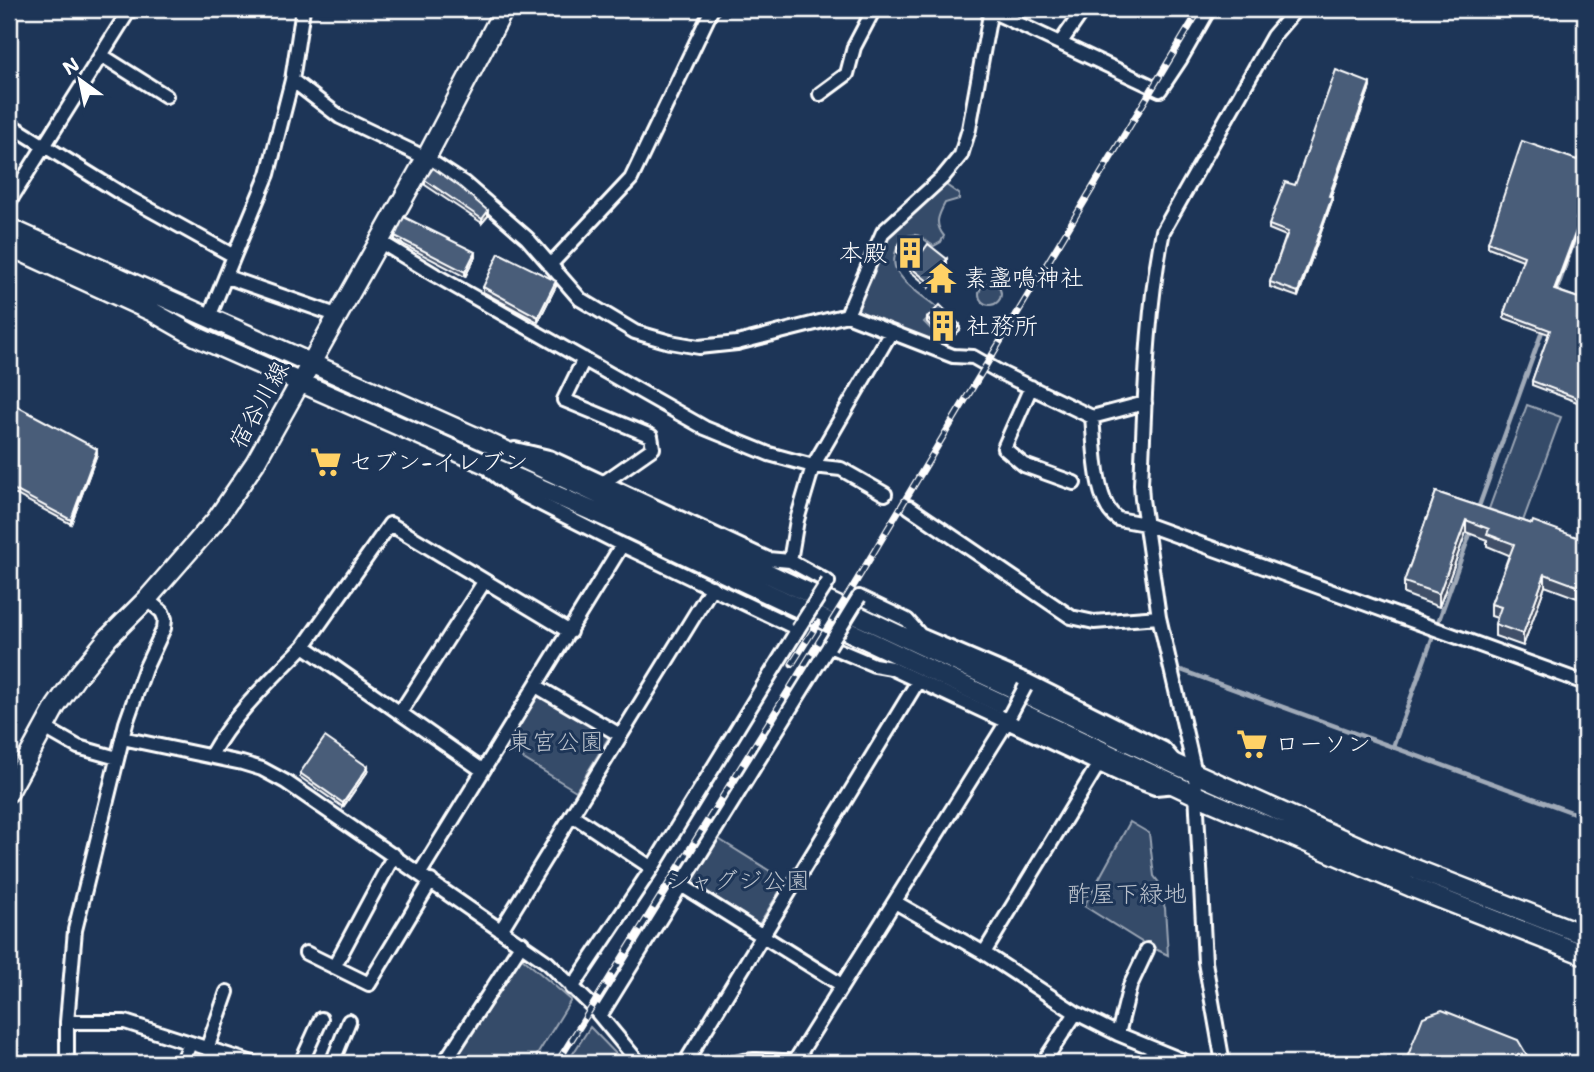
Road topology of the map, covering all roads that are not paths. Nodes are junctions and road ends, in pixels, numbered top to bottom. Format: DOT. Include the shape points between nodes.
graph roads {
  1 [pos="130,9"];
  2 [pos="303,9"];
  3 [pos="504,9"];
  4 [pos="712,9"];
  5 [pos="874,9"];
  6 [pos="989,9"];
  7 [pos="1084,9"];
  8 [pos="1209,9"];
  9 [pos="1285,9"];
  10 [pos="1296,9"];
  11 [pos="1273,36"];
  12 [pos="1060,43"];
  13 [pos="101,55"];
  14 [pos="292,80"];
  15 [pos="820,94"];
  16 [pos="166,96"];
  17 [pos="9,124"];
  18 [pos="46,146"];
  19 [pos="426,158"];
  20 [pos="9,202"];
  21 [pos="9,228"];
  22 [pos="379,241"];
  23 [pos="9,246"];
  24 [pos="234,256"];
  25 [pos="550,265"];
  26 [pos="227,276"];
  27 [pos="336,315"];
  28 [pos="846,315"];
  29 [pos="209,317"];
  30 [pos="891,332"];
  31 [pos="584,359"];
  32 [pos="309,363"];
  33 [pos="299,382"];
  34 [pos="1031,387"];
  35 [pos="1145,403"];
  36 [pos="1092,417"];
  37 [pos="487,442"];
  38 [pos="475,460"];
  39 [pos="813,466"];
  40 [pos="603,483"];
  41 [pos="1074,484"];
  42 [pos="885,494"];
  43 [pos="909,507"];
  44 [pos="1145,524"];
  45 [pos="622,545"];
  46 [pos="790,561"];
  47 [pos="484,582"];
  48 [pos="712,587"];
  49 [pos="147,598"];
  50 [pos="1159,617"];
  51 [pos="798,629"];
  52 [pos="570,632"];
  53 [pos="304,646"];
  54 [pos="829,646"];
  55 [pos="918,681"];
  56 [pos="1585,683"];
  57 [pos="1026,684"];
  58 [pos="536,686"];
  59 [pos="400,713"];
  60 [pos="1008,719"];
  61 [pos="43,727"];
  62 [pos="620,735"];
  63 [pos="122,738"];
  64 [pos="211,755"];
  65 [pos="117,758"];
  66 [pos="1098,765"];
  67 [pos="482,770"];
  68 [pos="1187,770"];
  69 [pos="1177,786"];
  70 [pos="9,792"];
  71 [pos="1198,796"];
  72 [pos="572,816"];
  73 [pos="394,855"];
  74 [pos="652,868"];
  75 [pos="426,877"];
  76 [pos="681,885"];
  77 [pos="895,902"];
  78 [pos="501,930"];
  79 [pos="1585,935"];
  80 [pos="762,936"];
  81 [pos="522,943"];
  82 [pos="1147,950"];
  83 [pos="306,953"];
  84 [pos="984,953"];
  85 [pos="1585,955"];
  86 [pos="334,967"];
  87 [pos="840,984"];
  88 [pos="572,988"];
  89 [pos="227,992"];
  90 [pos="1076,1013"];
  91 [pos="600,1016"];
  92 [pos="321,1019"];
  93 [pos="349,1021"];
  94 [pos="67,1022"];
  95 [pos="1118,1034"];
  96 [pos="190,1044"];
  97 [pos="207,1049"];
  98 [pos="246,1062"];
  99 [pos="796,1062"];
  100 [pos="67,1063"];
  101 [pos="182,1063"];
  102 [pos="301,1063"];
  103 [pos="332,1063"];
  104 [pos="444,1063"];
  105 [pos="639,1063"];
  106 [pos="685,1063"];
  107 [pos="735,1063"];
  108 [pos="1043,1063"];
  109 [pos="1189,1063"];
  110 [pos="1223,1063"];
  1 -- 13 [label="street"];
  2 -- 14 [label="street"];
  3 -- 19 [label="street, 宿谷川線"];
  4 -- 25 [label="street" via="631,179"];
  5 -- 15 [label="street" via="854,47 847,75"];
  6 -- 12 [label="street"];
  6 -- 28 [label="street" via="961,155 883,232"];
  7 -- 12 [label="street"];
  8 -- 12 [label="street" via="1160,90"];
  9 -- 11 [label="street"];
  10 -- 11 [label="street"];
  11 -- 35 [label="street" via="1163,232 1156,265"];
  13 -- 16 [label="street"];
  13 -- 18 [label="street"];
  14 -- 19 [label="street" via="340,117"];
  14 -- 24 [label="street" via="268,174"];
  17 -- 18 [label="street"];
  18 -- 20 [label="street"];
  18 -- 24 [label="street"];
  19 -- 22 [label="street, 宿谷川線"];
  19 -- 25 [label="street" via="490,204"];
  21 -- 29 [label="street"];
  22 -- 27 [label="street, 宿谷川線"];
  22 -- 31 [label="street"];
  23 -- 33 [label="street"];
  24 -- 26 [label="street"];
  25 -- 28 [label="street" via="580,299 635,332 699,347 737,344"];
  26 -- 27 [label="street"];
  26 -- 29 [label="street"];
  27 -- 32 [label="street, 宿谷川線"];
  28 -- 30 [label="street"];
  29 -- 32 [label="street"];
  30 -- 34 [label="street" via="953,356 973,357"];
  30 -- 39 [label="street"];
  31 -- 39 [label="street" via="705,428"];
  31 -- 40 [label="street" via="564,400 651,436 653,448"];
  32 -- 33 [label="street, 宿谷川線"];
  32 -- 37 [label="street"];
  33 -- 38 [label="street"];
  33 -- 49 [label="street, 宿谷川線" via="225,509"];
  34 -- 36 [label="street"];
  34 -- 41 [label="street" via="1004,448 1024,465"];
  35 -- 36 [label="street"];
  35 -- 44 [label="street" via="1141,484"];
  36 -- 44 [label="street" via="1100,486 1107,506 1118,519"];
  37 -- 40 [label="street" via="550,457"];
  37 -- 68 [label="street"];
  38 -- 45 [label="street" via="519,493"];
  38 -- 69 [label="street"];
  39 -- 42 [label="street" via="841,469"];
  39 -- 46 [label="street"];
  40 -- 46 [label="street" via="768,559"];
  43 -- 50 [label="street" via="1071,617 1094,622"];
  44 -- 50 [label="street"];
  44 -- 56 [label="street"];
  45 -- 48 [label="street"];
  45 -- 52 [label="street"];
  46 -- 51 [label="street, bridge" via="828,582"];
  47 -- 52 [label="street"];
  47 -- 53 [label="street" via="390,524"];
  47 -- 59 [label="street"];
  48 -- 51 [label="street"];
  48 -- 62 [label="street"];
  49 -- 61 [label="street, 宿谷川線" via="77,676"];
  49 -- 63 [label="street" via="162,612 164,628 140,681"];
  50 -- 68 [label="street"];
  51 -- 74 [label="street"];
  52 -- 58 [label="street"];
  53 -- 59 [label="street"];
  53 -- 64 [label="street" via="251,700"];
  54 -- 55 [label="street"];
  54 -- 57 [label="street, bridge" via="859,597 907,620 920,635"];
  54 -- 76 [label="street"];
  55 -- 60 [label="street"];
  55 -- 80 [label="street"];
  57 -- 60 [label="street, bridge"];
  57 -- 68 [label="street" via="1164,749"];
  58 -- 62 [label="street"];
  58 -- 67 [label="street"];
  59 -- 67 [label="street"];
  60 -- 66 [label="street"];
  60 -- 77 [label="street"];
  61 -- 65 [label="street" via="78,747"];
  61 -- 70 [label="street, 宿谷川線"];
  62 -- 72 [label="street"];
  63 -- 64 [label="street"];
  63 -- 65 [label="street"];
  64 -- 73 [label="street" via="262,769 286,782"];
  65 -- 94 [label="street" via="75,930"];
  66 -- 69 [label="street" via="1155,788"];
  66 -- 84 [label="street"];
  67 -- 75 [label="street"];
  68 -- 71 [label="street"];
  68 -- 79 [label="street" via="1371,852"];
  69 -- 71 [label="street"];
  71 -- 85 [label="street"];
  71 -- 110 [label="street" via="1205,962"];
  72 -- 74 [label="street"];
  72 -- 78 [label="street"];
  73 -- 75 [label="street"];
  73 -- 86 [label="street"];
  74 -- 88 [label="street"];
  75 -- 78 [label="street"];
  75 -- 86 [label="street" via="369,984"];
  76 -- 80 [label="street"];
  76 -- 91 [label="street"];
  77 -- 84 [label="street"];
  77 -- 87 [label="street"];
  78 -- 81 [label="street"];
  80 -- 87 [label="street"];
  80 -- 106 [label="street"];
  81 -- 88 [label="street"];
  81 -- 104 [label="street"];
  82 -- 95 [label="street" via="1130,986"];
  83 -- 86 [label="street"];
  84 -- 90 [label="street"];
  87 -- 99 [label="street"];
  88 -- 91 [label="street"];
  89 -- 97 [label="street"];
  90 -- 95 [label="street"];
  90 -- 108 [label="street"];
  91 -- 105 [label="street"];
  92 -- 102 [label="street"];
  93 -- 103 [label="street"];
  94 -- 96 [label="street" via="125,1022"];
  94 -- 100 [label="street"];
  95 -- 109 [label="street"];
  96 -- 97 [label="street"];
  96 -- 101 [label="street"];
  97 -- 98 [label="street"];
  99 -- 107 [label="street" via="749,1059"];
}
